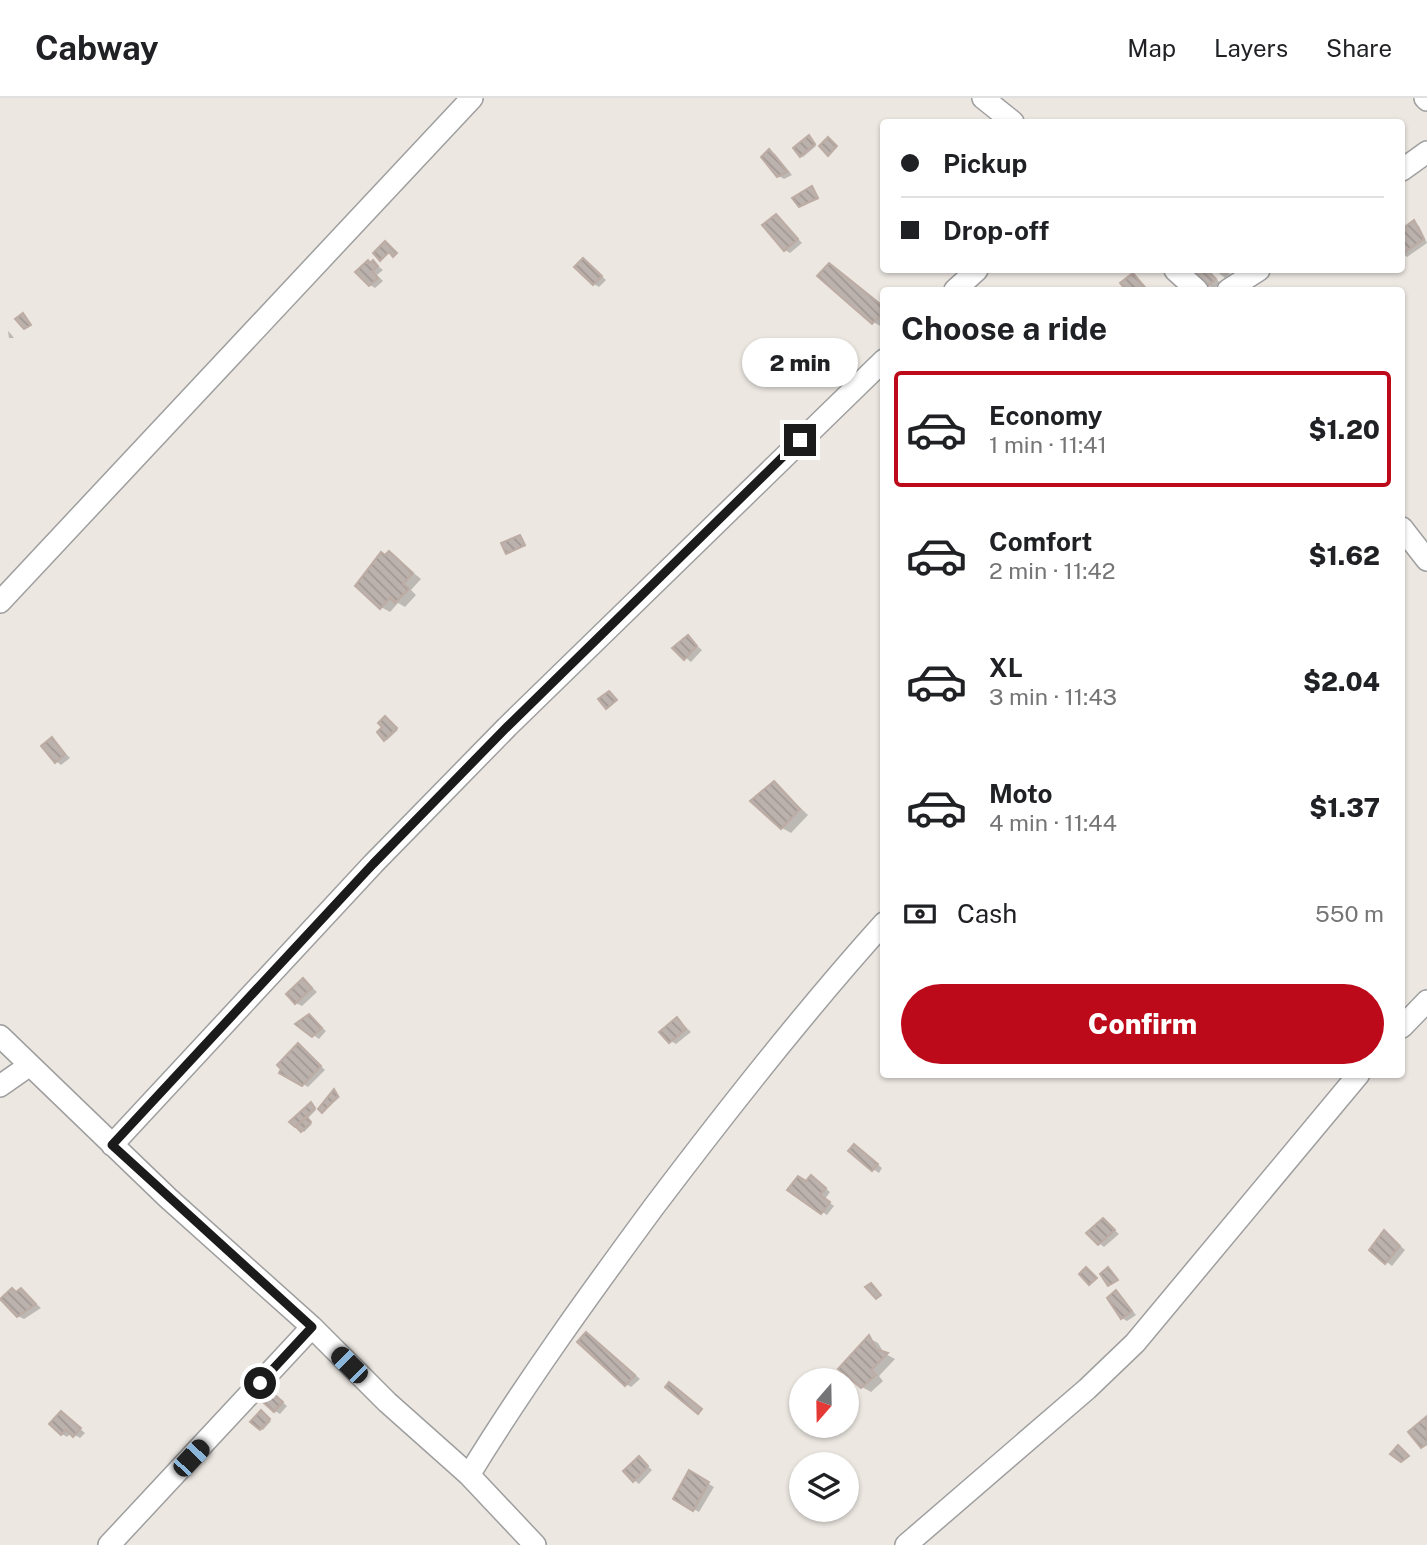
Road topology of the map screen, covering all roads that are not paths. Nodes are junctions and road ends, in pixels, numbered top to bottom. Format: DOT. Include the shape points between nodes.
graph roads {
  1 [pos="472,98"];
  2 [pos="983,98"];
  3 [pos="1009,119"];
  4 [pos="1427,151"];
  5 [pos="1405,167"];
  6 [pos="974,273"];
  7 [pos="1179,273"];
  8 [pos="1253,273"];
  9 [pos="958,287"];
  10 [pos="1195,287"];
  11 [pos="1232,287"];
  12 [pos="880,364"];
  13 [pos="1405,532"];
  14 [pos="1427,560"];
  15 [pos="0,602"];
  16 [pos="880,928"];
  17 [pos="1427,1000"];
  18 [pos="1405,1024"];
  19 [pos="0,1036"];
  20 [pos="30,1065"];
  21 [pos="1356,1078"];
  22 [pos="0,1086"];
  23 [pos="112,1145"];
  24 [pos="312,1327"];
  25 [pos="469,1475"];
  26 [pos="109,1545"];
  27 [pos="535,1545"];
  28 [pos="906,1545"];
  1 -- 15 [label="street"];
  2 -- 3 [label="street"];
  4 -- 5 [label="street"];
  6 -- 9 [label="street"];
  7 -- 10 [label="street"];
  8 -- 11 [label="street"];
  12 -- 23 [label="street" via="507,727"];
  13 -- 14 [label="street"];
  16 -- 25 [label="street" via="705,1139 569,1322"];
  17 -- 18 [label="street"];
  19 -- 20 [label="street"];
  20 -- 22 [label="street"];
  20 -- 23 [label="street"];
  21 -- 28 [label="street" via="1135,1343"];
  23 -- 24 [label="street"];
  24 -- 25 [label="street"];
  24 -- 26 [label="street"];
  25 -- 27 [label="street"];
}
